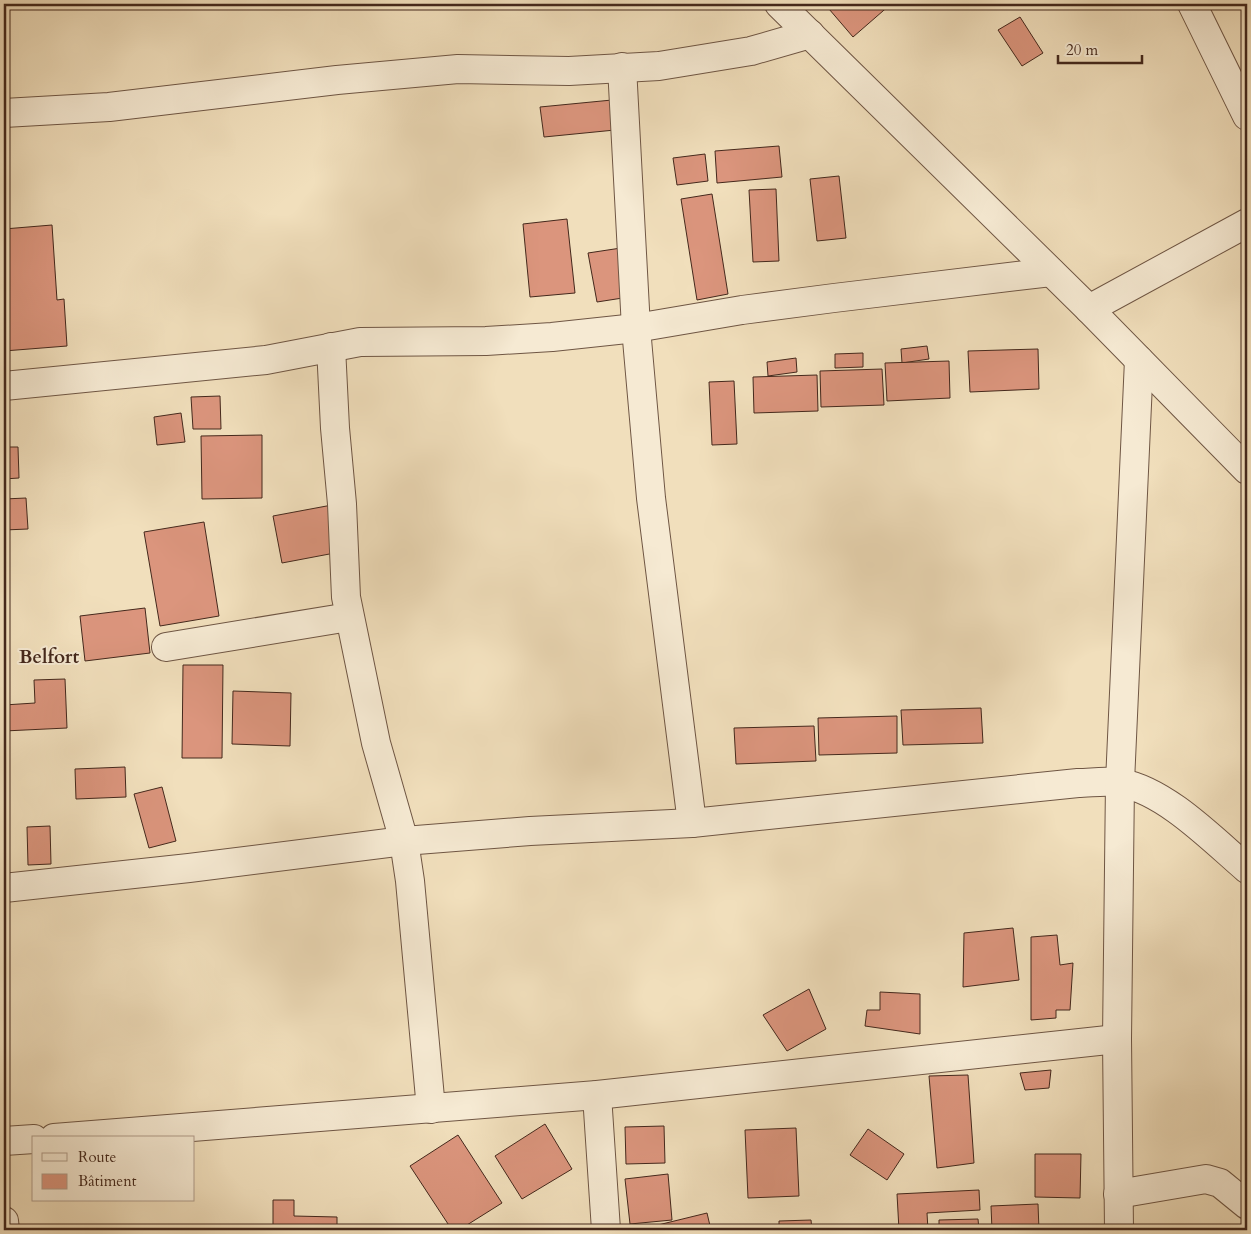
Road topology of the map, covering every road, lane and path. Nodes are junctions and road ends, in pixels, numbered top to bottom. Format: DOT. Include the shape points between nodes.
graph roads {
  1 [pos="1192,4"];
  2 [pos="787,6"];
  3 [pos="810,34"];
  4 [pos="622,67"];
  5 [pos="4,114"];
  6 [pos="1247,116"];
  7 [pos="1247,223"];
  8 [pos="1051,272"];
  9 [pos="1089,309"];
  10 [pos="636,328"];
  11 [pos="331,346"];
  12 [pos="1139,360"];
  13 [pos="4,386"];
  14 [pos="1247,470"];
  15 [pos="349,618"];
  16 [pos="166,647"];
  17 [pos="1120,782"];
  18 [pos="692,823"];
  19 [pos="404,841"];
  20 [pos="1247,869"];
  21 [pos="4,888"];
  22 [pos="1117,1040"];
  23 [pos="597,1095"];
  24 [pos="431,1109"];
  25 [pos="80,1136"];
  26 [pos="32,1139"];
  27 [pos="4,1141"];
  28 [pos="1118,1194"];
  29 [pos="1247,1205"];
  30 [pos="4,1221"];
  31 [pos="5,1230"];
  32 [pos="606,1230"];
  33 [pos="1119,1230"];
  1 -- 6 [label="street"];
  2 -- 3 [label="street"];
  3 -- 4 [label="street" via="751,51 688,63"];
  3 -- 8 [label="street"];
  4 -- 5 [label="street" via="458,69 110,107"];
  4 -- 10 [label="street"];
  7 -- 9 [label="street"];
  8 -- 9 [label="street"];
  8 -- 10 [label="street" via="742,310"];
  9 -- 12 [label="street"];
  10 -- 11 [label="street" via="505,340 396,340"];
  10 -- 18 [label="street" via="651,498"];
  11 -- 13 [label="street" via="266,360"];
  11 -- 15 [label="street"];
  12 -- 14 [label="street"];
  12 -- 17 [label="street"];
  15 -- 16 [label="street"];
  15 -- 19 [label="street" via="377,750"];
  17 -- 18 [label="street" via="1078,783"];
  17 -- 20 [label="street" via="1140,788 1185,816"];
  17 -- 22 [label="street"];
  18 -- 19 [label="street"];
  19 -- 21 [label="street"];
  19 -- 24 [label="street"];
  22 -- 23 [label="street"];
  22 -- 28 [label="street"];
  23 -- 24 [label="street"];
  23 -- 32 [label="street"];
  24 -- 25 [label="street"];
  26 -- 27 [label="street"];
  28 -- 29 [label="street" via="1206,1179 1220,1183"];
  28 -- 33 [label="street"];
  30 -- 31 [label="street"];
}
